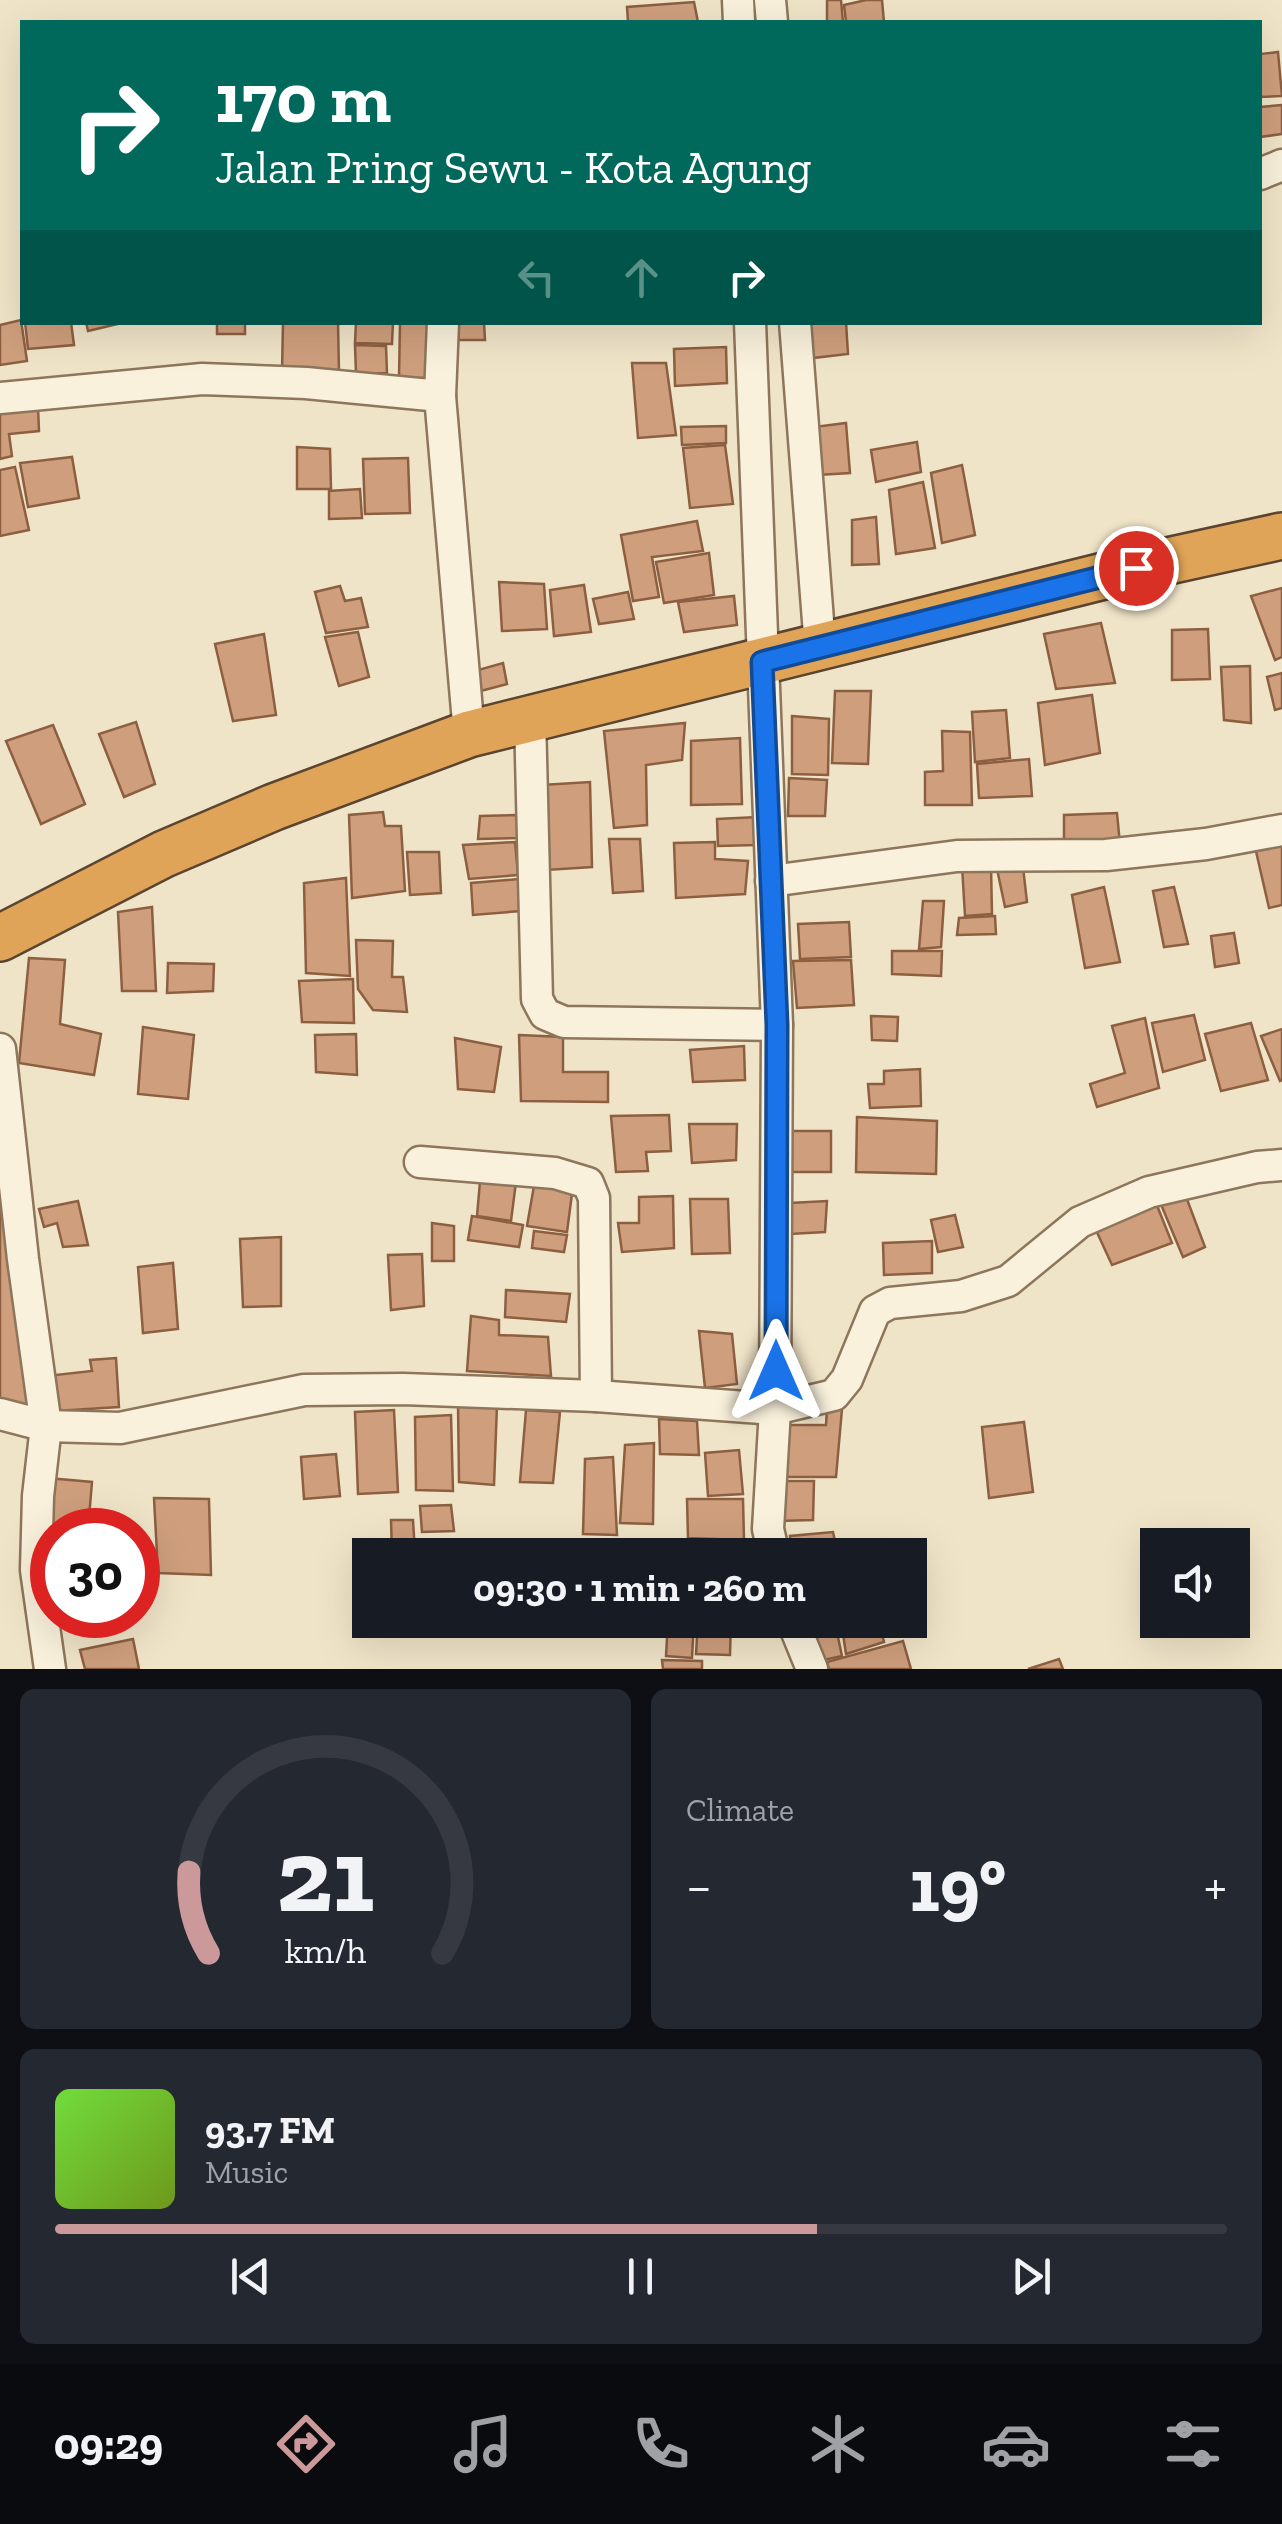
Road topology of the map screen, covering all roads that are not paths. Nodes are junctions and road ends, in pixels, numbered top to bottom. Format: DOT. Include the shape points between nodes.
graph roads {
  1 [pos="443,325"];
  2 [pos="750,325"];
  3 [pos="795,325"];
  4 [pos="440,396"];
  5 [pos="0,398"];
  6 [pos="1282,536"];
  7 [pos="820,647"];
  8 [pos="762,662"];
  9 [pos="530,717"];
  10 [pos="470,734"];
  11 [pos="1282,830"];
  12 [pos="771,881"];
  13 [pos="0,938"];
  14 [pos="777,1025"];
  15 [pos="0,1049"];
  16 [pos="420,1162"];
  17 [pos="1282,1165"];
  18 [pos="596,1396"];
  19 [pos="775,1410"];
  20 [pos="0,1414"];
  21 [pos="46,1426"];
  22 [pos="770,1538"];
  23 [pos="799,1638"];
  24 [pos="50,1669"];
  25 [pos="812,1669"];
  1 -- 4 [label="street"];
  2 -- 8 [label="street"];
  3 -- 7 [label="street"];
  4 -- 5 [label="street" via="202,379"];
  4 -- 10 [label="street"];
  6 -- 7 [label="highway"];
  7 -- 8 [label="highway"];
  8 -- 9 [label="highway"];
  8 -- 12 [label="street"];
  9 -- 10 [label="highway"];
  9 -- 14 [label="street" via="537,999 545,1014 564,1022"];
  10 -- 13 [label="highway" via="164,854"];
  11 -- 12 [label="street" via="1106,855 957,856"];
  12 -- 14 [label="street"];
  14 -- 19 [label="street"];
  15 -- 21 [label="street"];
  16 -- 18 [label="street" via="555,1173 588,1183 594,1198"];
  17 -- 19 [label="street" via="1148,1192 1080,1222 1008,1280 962,1296 890,1303 874,1311 847,1380 834,1395"];
  18 -- 19 [label="street"];
  18 -- 21 [label="street" via="304,1390 120,1428"];
  19 -- 22 [label="street"];
  20 -- 21 [label="street"];
  21 -- 24 [label="street" via="36,1570"];
  23 -- 25 [label="street"];
}
